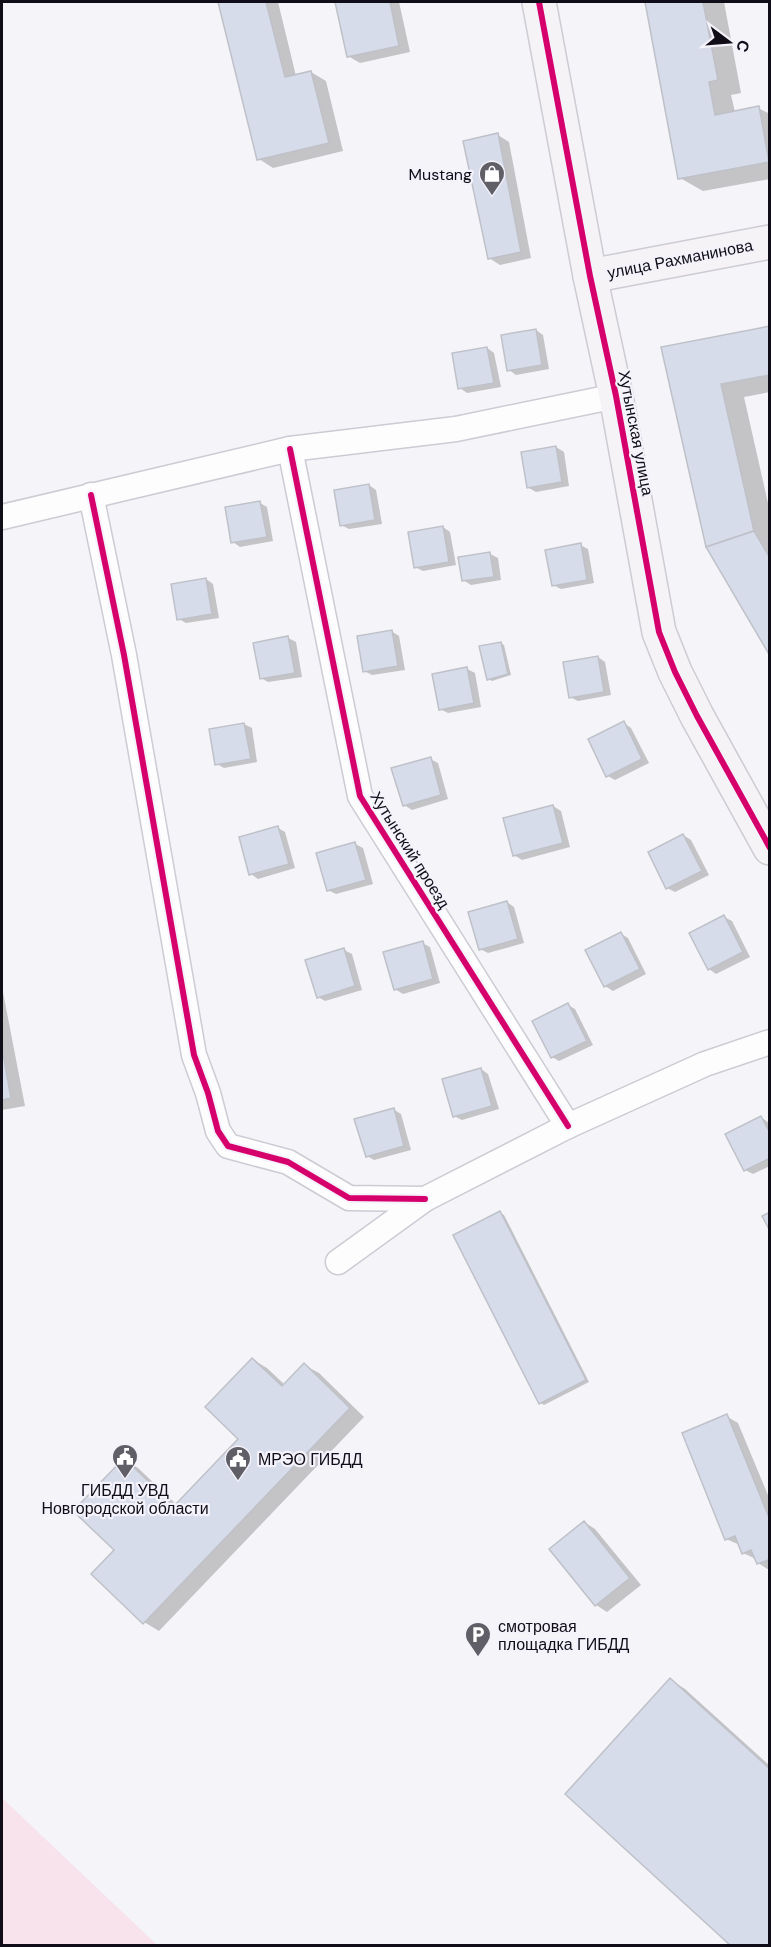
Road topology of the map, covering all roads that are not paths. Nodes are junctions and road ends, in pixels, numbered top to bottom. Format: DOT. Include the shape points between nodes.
graph roads {
  1 [pos="539,2"];
  2 [pos="770,242"];
  3 [pos="590,276"];
  4 [pos="616,396"];
  5 [pos="290,450"];
  6 [pos="91,495"];
  7 [pos="2,517"];
  8 [pos="770,848"];
  9 [pos="770,1042"];
  10 [pos="568,1126"];
  11 [pos="425,1199"];
  12 [pos="338,1262"];
  1 -- 3 [label="street, Хутынская улица"];
  2 -- 3 [label="street, улица Рахманинова"];
  3 -- 4 [label="street, Хутынская улица"];
  4 -- 5 [label="street" via="456,429"];
  4 -- 8 [label="street, Хутынская улица" via="659,632 697,716"];
  5 -- 6 [label="street"];
  5 -- 10 [label="street, Хутынский проезд" via="360,796"];
  6 -- 7 [label="street"];
  6 -- 11 [label="street" via="124,655 194,1055 218,1131 228,1146 288,1162 349,1198"];
  9 -- 10 [label="street" via="705,1065"];
  10 -- 11 [label="street"];
  11 -- 12 [label="street"];
}
